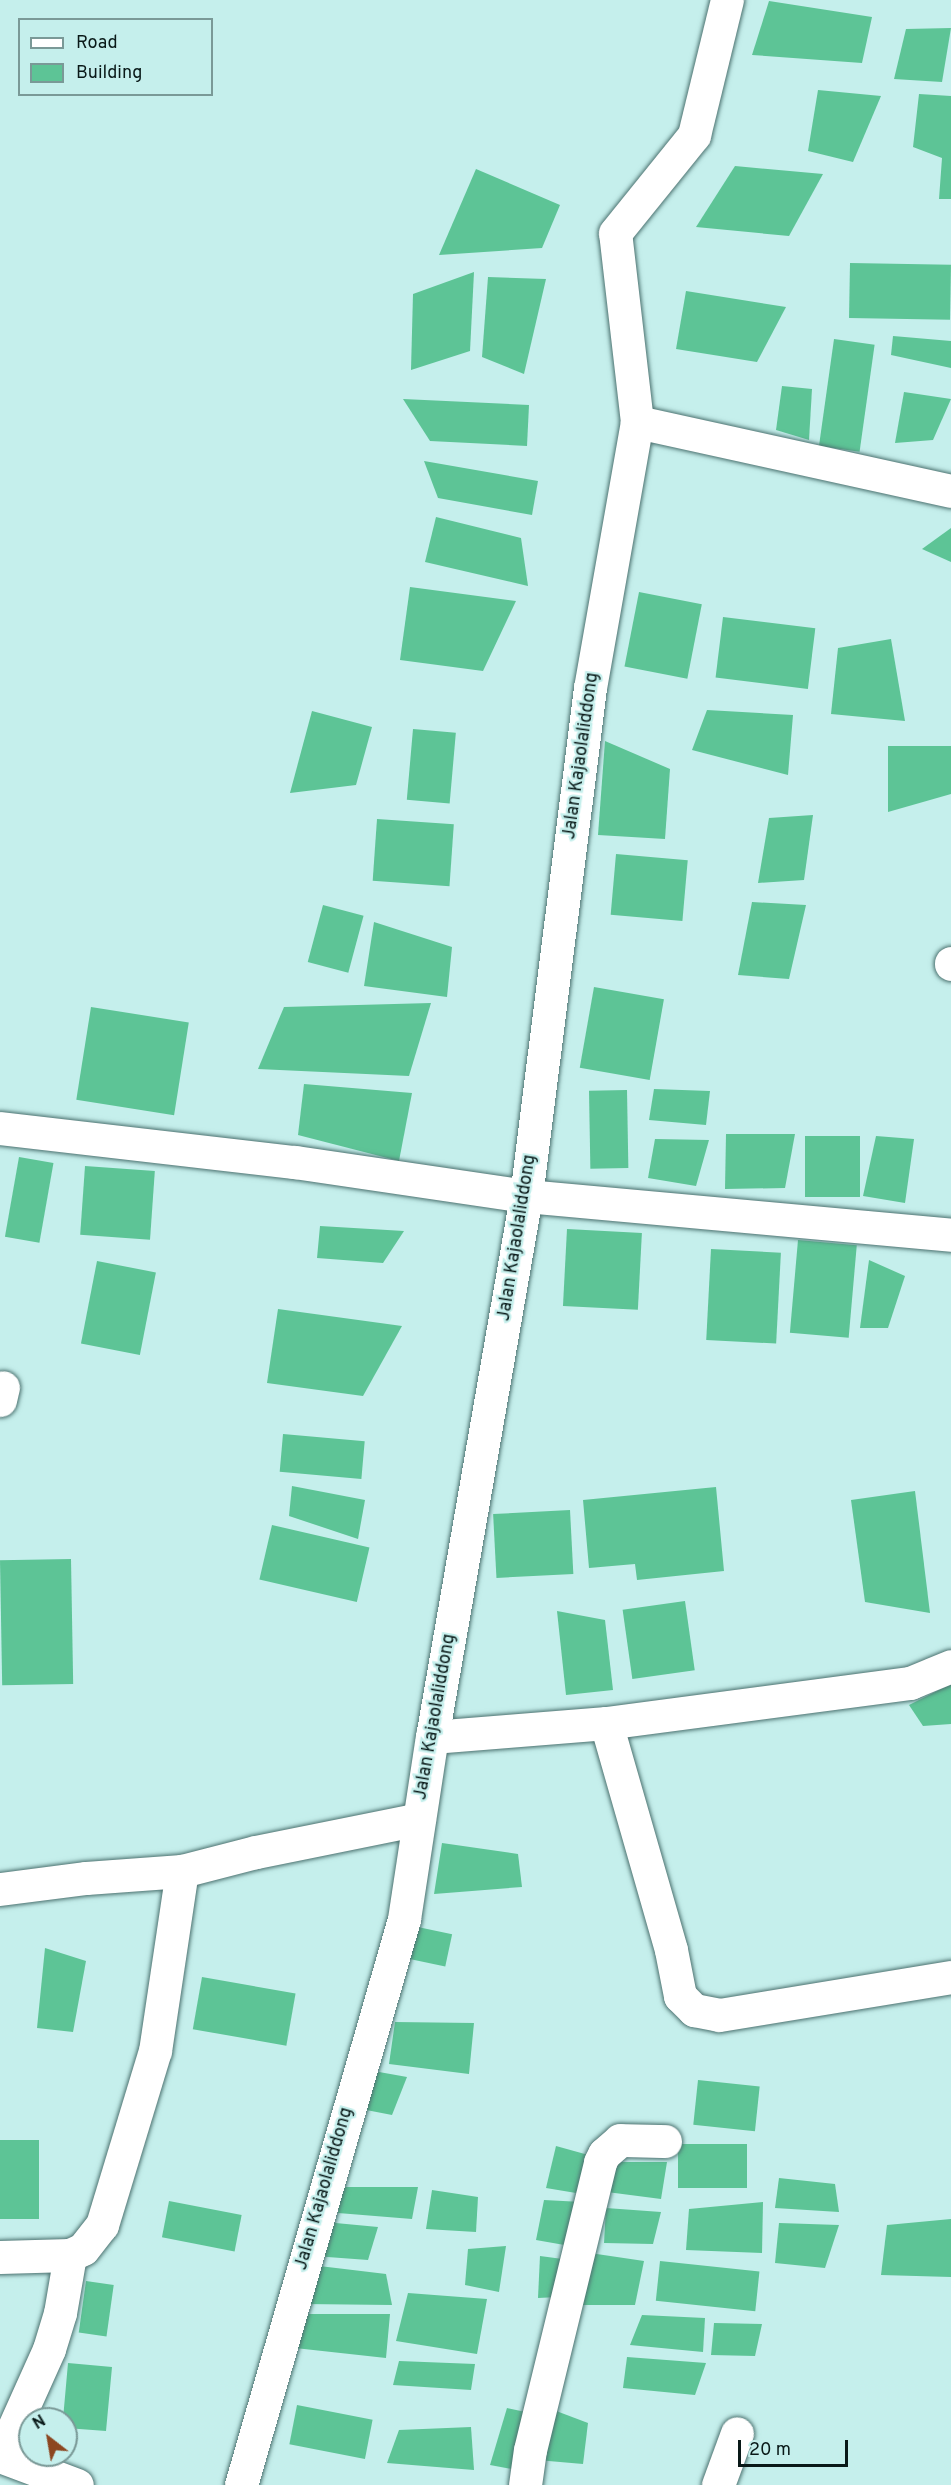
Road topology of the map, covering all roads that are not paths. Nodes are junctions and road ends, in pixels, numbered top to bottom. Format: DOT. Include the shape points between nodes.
graph roads {
  1 [pos="727,0"];
  2 [pos="637,422"];
  3 [pos="951,491"];
  4 [pos="0,1128"];
  5 [pos="526,1196"];
  6 [pos="951,1235"];
  7 [pos="951,1666"];
  8 [pos="606,1723"];
  9 [pos="432,1737"];
  10 [pos="419,1819"];
  11 [pos="183,1871"];
  12 [pos="0,1889"];
  13 [pos="951,1977"];
  14 [pos="665,2141"];
  15 [pos="70,2255"];
  16 [pos="0,2258"];
  17 [pos="737,2433"];
  18 [pos="0,2456"];
  19 [pos="27,2477"];
  20 [pos="77,2485"];
  21 [pos="241,2485"];
  22 [pos="525,2485"];
  23 [pos="718,2485"];
  1 -- 2 [label="street, Jalan Kajaolaliddong" via="694,135 615,233"];
  2 -- 3 [label="street"];
  2 -- 5 [label="street, Jalan Kajaolaliddong" via="590,688"];
  4 -- 5 [label="street" via="295,1162"];
  5 -- 6 [label="street"];
  5 -- 9 [label="street, Jalan Kajaolaliddong"];
  7 -- 8 [label="street" via="910,1683"];
  8 -- 9 [label="street"];
  8 -- 13 [label="street" via="671,1950 680,1996 694,2010 719,2015"];
  9 -- 10 [label="street, Jalan Kajaolaliddong"];
  10 -- 11 [label="street"];
  10 -- 21 [label="street, Jalan Kajaolaliddong" via="404,1918"];
  11 -- 12 [label="street"];
  11 -- 15 [label="street" via="155,2050 102,2224 83,2249"];
  14 -- 22 [label="street" via="620,2140 600,2162 530,2450"];
  15 -- 16 [label="street"];
  15 -- 18 [label="street" via="49,2349"];
  17 -- 23 [label="street"];
  18 -- 19 [label="street"];
  19 -- 20 [label="street"];
}
